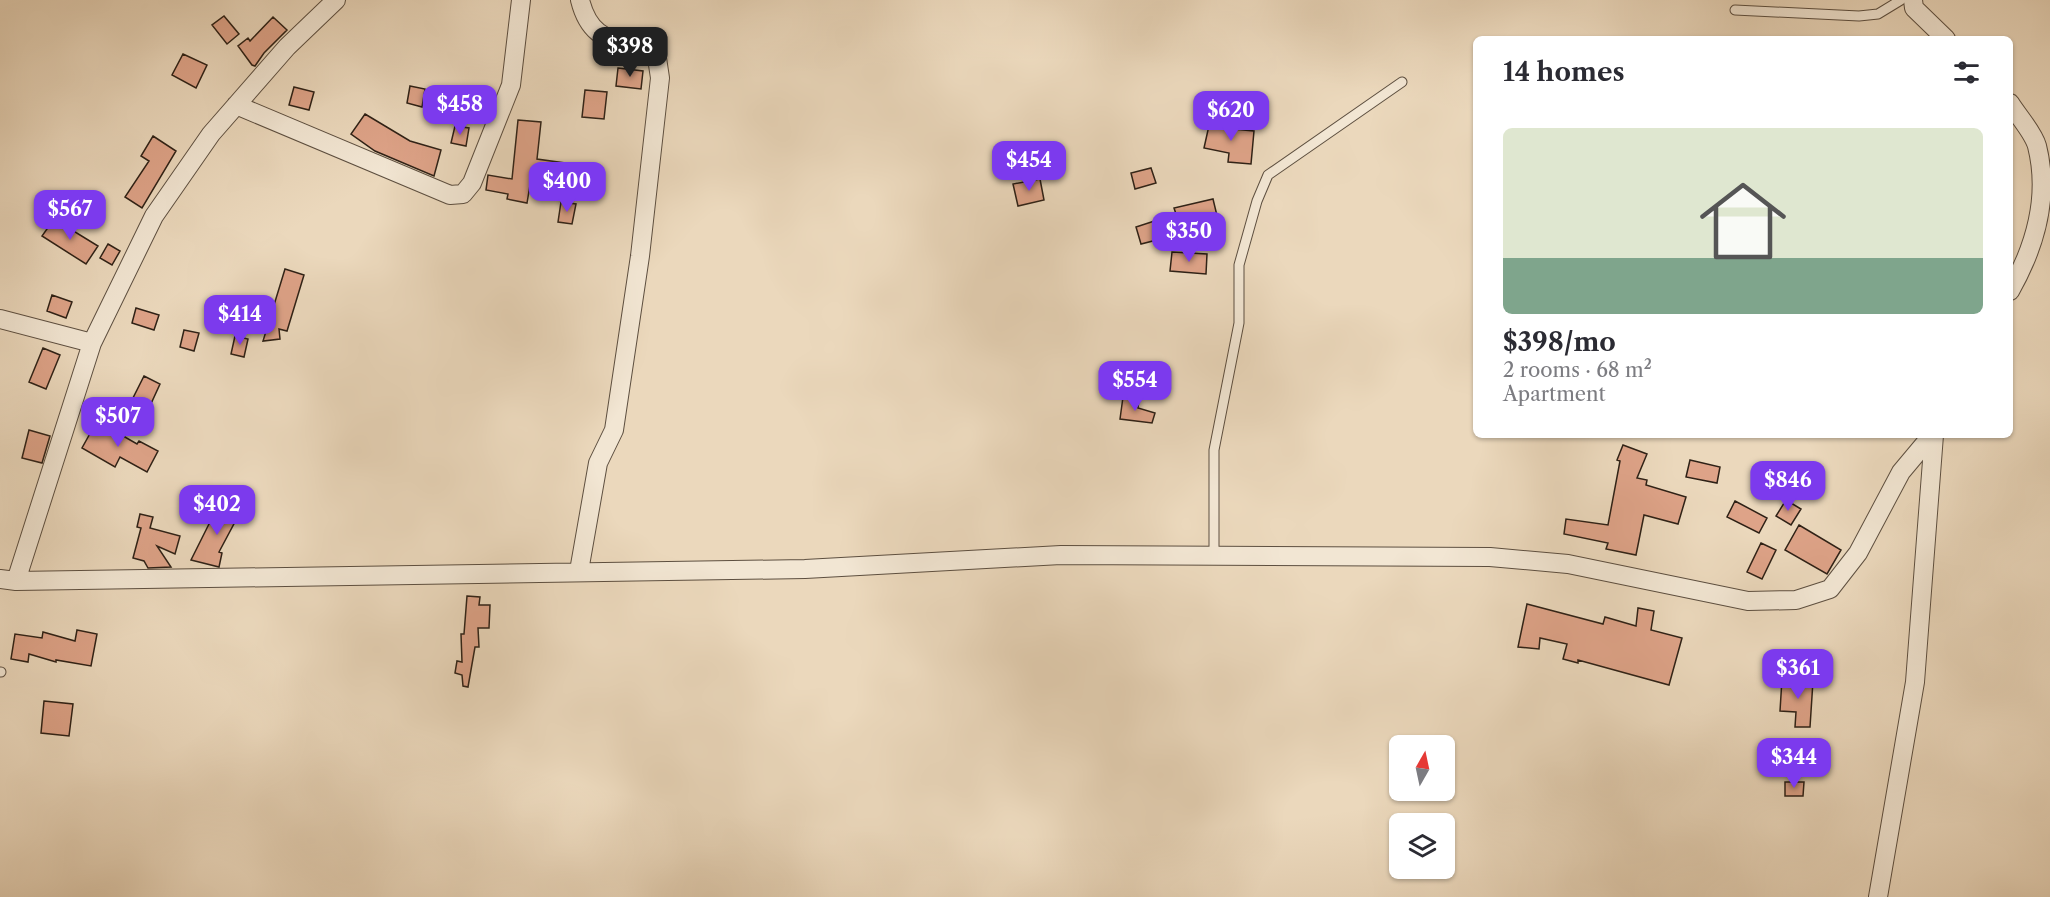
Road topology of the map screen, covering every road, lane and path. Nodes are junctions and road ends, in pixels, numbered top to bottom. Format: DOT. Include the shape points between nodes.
graph roads {
  1 [pos="336,0"];
  2 [pos="521,0"];
  3 [pos="580,0"];
  4 [pos="1900,0"];
  5 [pos="1913,0"];
  6 [pos="1735,10"];
  7 [pos="1943,36"];
  8 [pos="1402,82"];
  9 [pos="236,105"];
  10 [pos="2013,109"];
  11 [pos="2013,286"];
  12 [pos="0,319"];
  13 [pos="92,343"];
  14 [pos="1930,438"];
  15 [pos="1933,438"];
  16 [pos="1214,556"];
  17 [pos="579,571"];
  18 [pos="8,580"];
  19 [pos="1878,897"];
  1 -- 9 [label="street" via="287,46"];
  2 -- 9 [label="street" via="511,85 472,183 463,194 450,195"];
  3 -- 17 [label="street" via="593,30 612,42 639,47 657,58 660,78 640,256 614,430 598,463"];
  4 -- 6 [label="lane" via="1878,14 1859,16"];
  5 -- 7 [label="street" via="1914,8"];
  8 -- 16 [label="lane" via="1268,176 1257,201 1239,265 1239,323 1214,450"];
  9 -- 13 [label="street" via="154,216"];
  10 -- 11 [label="street" via="2037,145 2044,203 2028,259"];
  12 -- 13 [label="street"];
  13 -- 18 [label="street"];
  14 -- 16 [label="street" via="1901,472 1858,553 1830,589 1796,600 1748,601 1568,564 1490,557"];
  15 -- 19 [label="street" via="1915,682"];
  16 -- 17 [label="street" via="1061,555 805,569"];
  17 -- 18 [label="street"];
}
